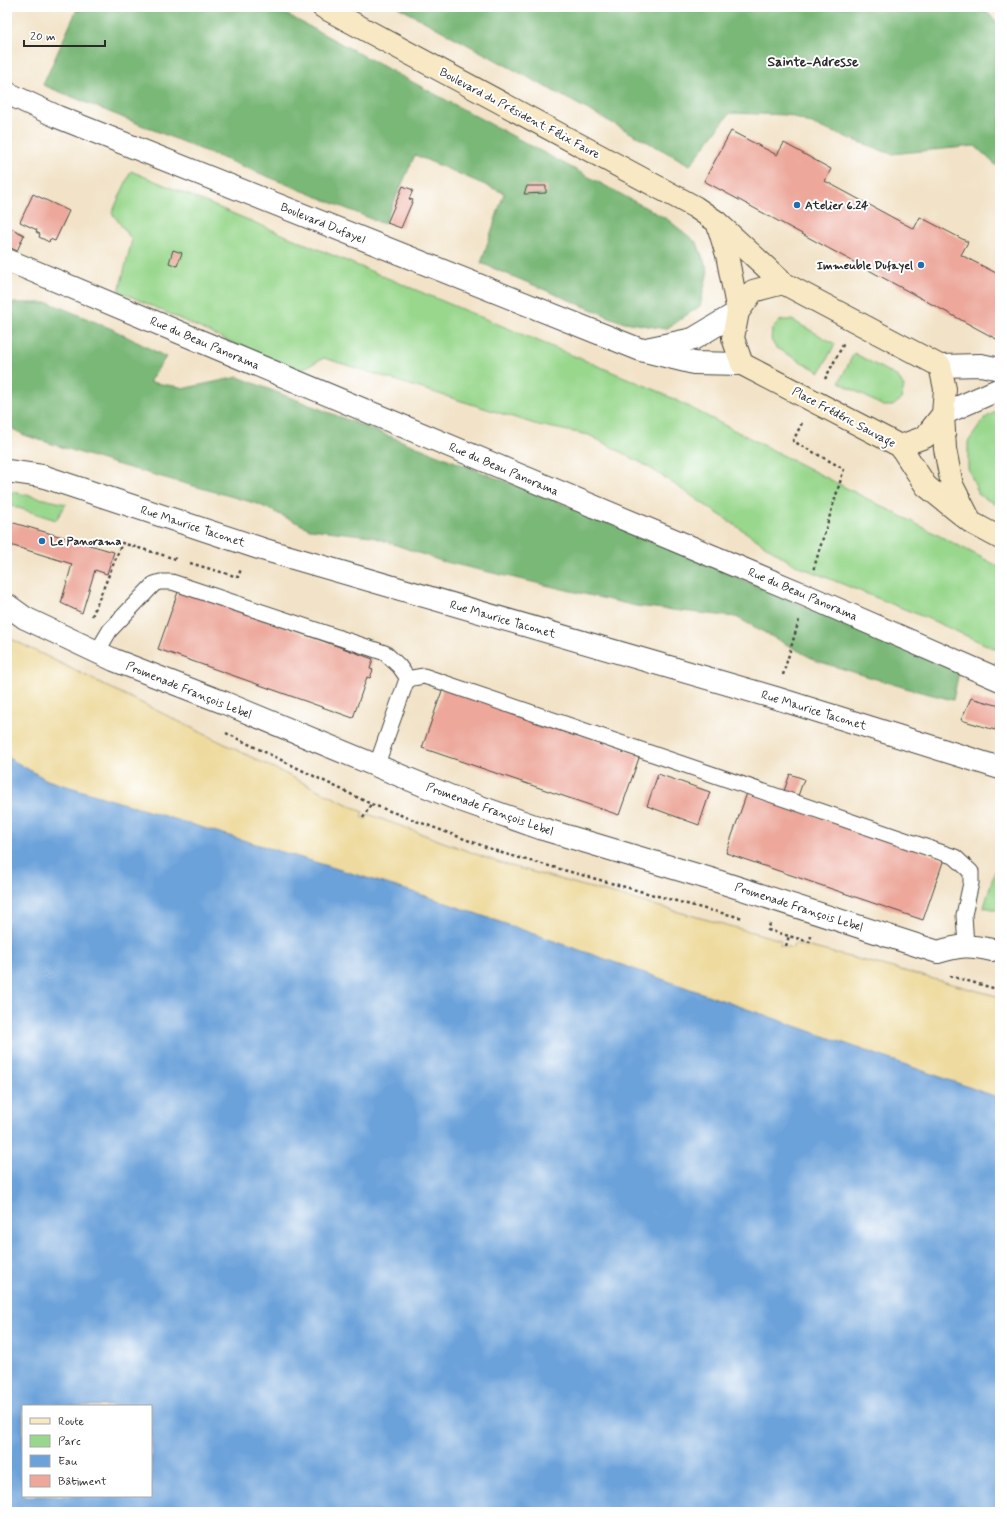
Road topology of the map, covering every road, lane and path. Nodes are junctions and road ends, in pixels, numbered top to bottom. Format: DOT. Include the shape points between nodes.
graph roads {
  1 [pos="322,7"];
  2 [pos="7,93"];
  3 [pos="717,222"];
  4 [pos="7,260"];
  5 [pos="783,283"];
  6 [pos="738,312"];
  7 [pos="856,322"];
  8 [pos="641,350"];
  9 [pos="742,364"];
  10 [pos="940,366"];
  11 [pos="1000,369"];
  12 [pos="1000,389"];
  13 [pos="813,400"];
  14 [pos="943,414"];
  15 [pos="900,446"];
  16 [pos="7,471"];
  17 [pos="972,523"];
  18 [pos="1000,538"];
  19 [pos="119,550"];
  20 [pos="812,572"];
  21 [pos="7,605"];
  22 [pos="801,612"];
  23 [pos="89,648"];
  24 [pos="784,670"];
  25 [pos="409,680"];
  26 [pos="1000,680"];
  27 [pos="376,767"];
  28 [pos="1000,768"];
  29 [pos="371,804"];
  30 [pos="363,818"];
  31 [pos="770,924"];
  32 [pos="789,936"];
  33 [pos="812,936"];
  34 [pos="786,946"];
  35 [pos="966,946"];
  36 [pos="992,950"];
  1 -- 3 [label="street, Boulevard du Président Félix Faure" via="695,207"];
  2 -- 8 [label="street, Boulevard Dufayel" via="58,117"];
  3 -- 5 [label="street, Boulevard du Président Félix Faure"];
  3 -- 6 [label="street" via="727,255"];
  4 -- 26 [label="street, Rue du Beau Panorama" via="805,595"];
  5 -- 6 [label="street" via="754,291"];
  5 -- 7 [label="street"];
  6 -- 8 [label="street" via="693,339"];
  6 -- 9 [label="street" via="733,338"];
  7 -- 10 [label="street"];
  7 -- 13 [label="path"];
  8 -- 9 [label="street, Boulevard Dufayel" via="694,363"];
  9 -- 13 [label="street, Place Frédéric Sauvage"];
  10 -- 11 [label="street" via="981,365"];
  10 -- 14 [label="street" via="946,389"];
  12 -- 14 [label="street"];
  13 -- 15 [label="street, Place Frédéric Sauvage"];
  13 -- 20 [label="path" via="793,441 844,469"];
  14 -- 15 [label="street, Place Frédéric Sauvage" via="925,437"];
  14 -- 17 [label="street" via="945,449 952,485"];
  15 -- 17 [label="street" via="926,486"];
  16 -- 28 [label="street, Rue Maurice Taconet" via="42,476 262,549 776,698"];
  17 -- 18 [label="street"];
  19 -- 23 [label="path"];
  21 -- 23 [label="street, Promenade François Lebel" via="25,618"];
  22 -- 24 [label="path"];
  23 -- 25 [label="lane" via="154,584 172,582 385,653"];
  23 -- 27 [label="street, Promenade François Lebel"];
  25 -- 27 [label="lane" via="402,690"];
  25 -- 35 [label="lane" via="424,676 955,857 971,872 972,883 964,915"];
  27 -- 35 [label="street, Promenade François Lebel" via="543,829 714,880 938,952 956,946"];
  29 -- 30 [label="path"];
  31 -- 32 [label="path" via="768,930"];
  32 -- 33 [label="path" via="810,942"];
  32 -- 34 [label="path"];
  35 -- 36 [label="street, Promenade François Lebel"];
}
